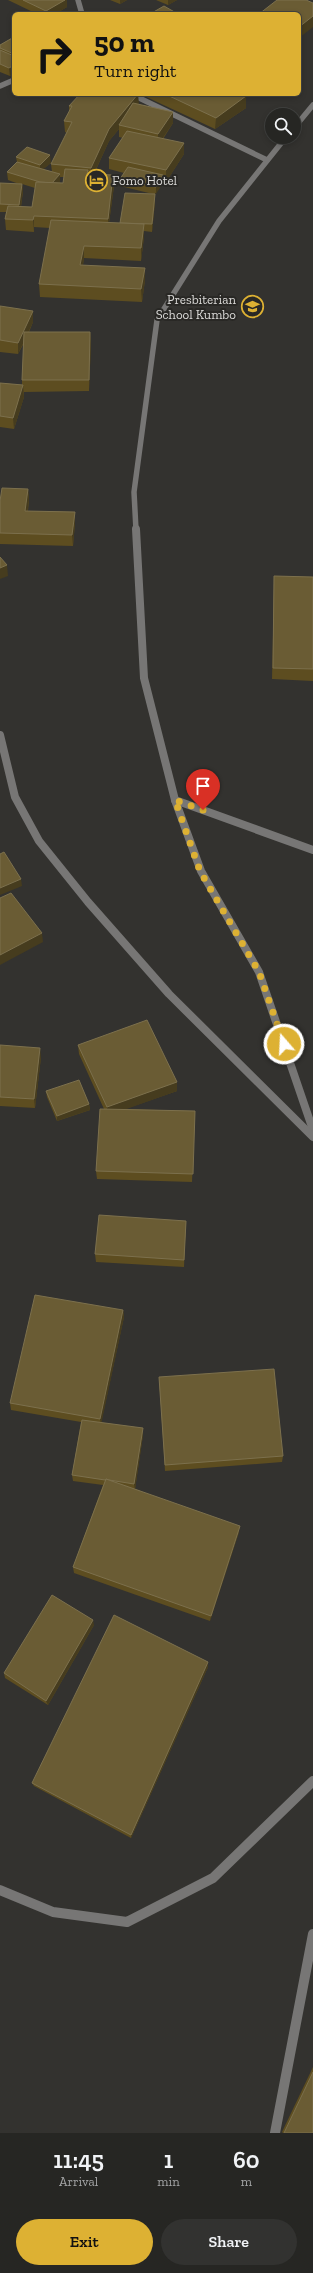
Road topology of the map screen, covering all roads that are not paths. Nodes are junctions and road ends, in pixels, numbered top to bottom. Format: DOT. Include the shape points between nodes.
graph roads {
  1 [pos="78,0"];
  2 [pos="81,12"];
  3 [pos="12,81"];
  4 [pos="0,86"];
  5 [pos="135,96"];
  6 [pos="313,105"];
  7 [pos="301,120"];
  8 [pos="280,144"];
  9 [pos="267,160"];
  10 [pos="0,735"];
  11 [pos="175,800"];
  12 [pos="313,850"];
  13 [pos="313,1130"];
  14 [pos="313,1137"];
  15 [pos="313,1781"];
  16 [pos="0,1890"];
  17 [pos="313,1934"];
  18 [pos="275,2133"];
  1 -- 2 [label="street"];
  3 -- 4 [label="street"];
  5 -- 9 [label="street"];
  6 -- 7 [label="street"];
  8 -- 9 [label="street"];
  9 -- 11 [label="street" via="219,221 158,320 134,492 144,678"];
  10 -- 14 [label="street" via="15,797 39,840 88,902 168,994"];
  11 -- 12 [label="street"];
  11 -- 13 [label="street" via="200,871 259,972"];
  15 -- 16 [label="street" via="213,1878 127,1922 53,1912"];
  17 -- 18 [label="street"];
}
